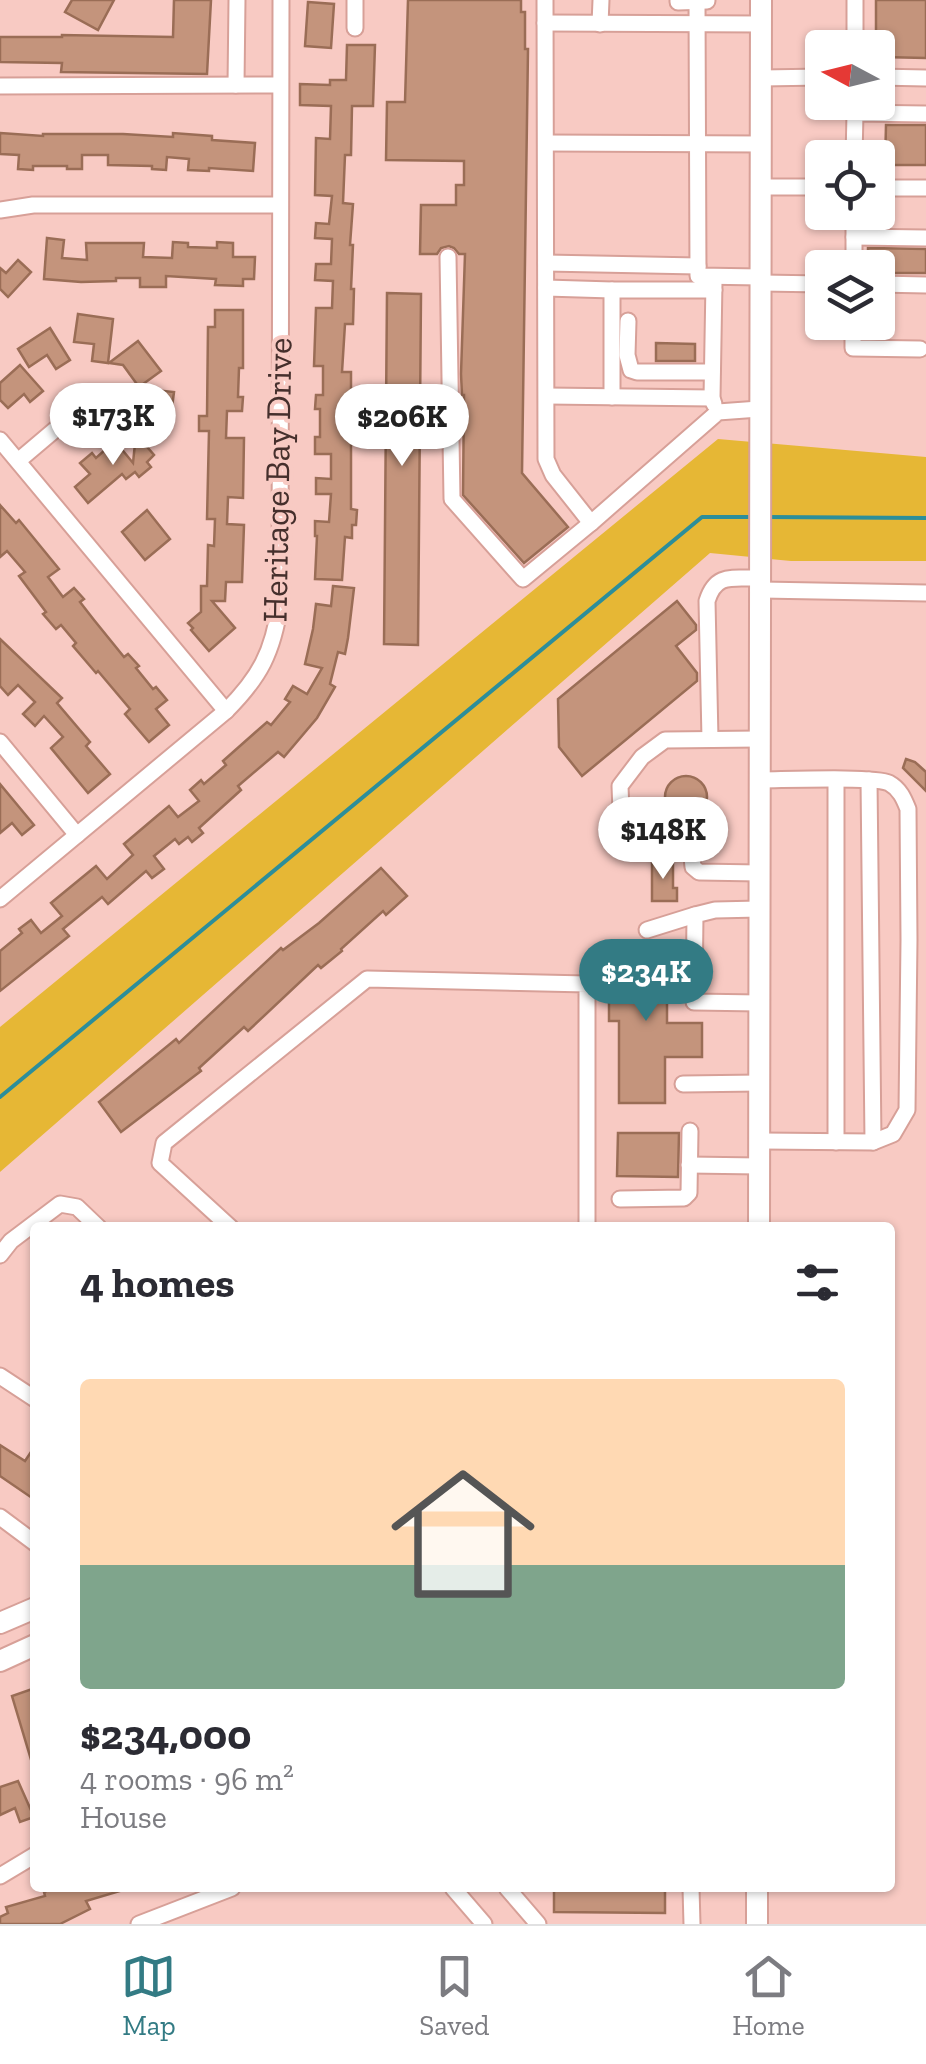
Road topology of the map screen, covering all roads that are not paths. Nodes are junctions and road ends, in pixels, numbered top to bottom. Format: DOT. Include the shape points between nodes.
graph roads {
  1 [pos="237,0"];
  2 [pos="280,0"];
  3 [pos="355,0"];
  4 [pos="545,0"];
  5 [pos="601,0"];
  6 [pos="678,0"];
  7 [pos="761,0"];
  8 [pos="855,0"];
  9 [pos="702,1"];
  10 [pos="545,24"];
  11 [pos="600,24"];
  12 [pos="697,24"];
  13 [pos="761,24"];
  14 [pos="356,28"];
  15 [pos="855,30"];
  16 [pos="895,77"];
  17 [pos="761,78"];
  18 [pos="805,78"];
  19 [pos="926,78"];
  20 [pos="236,85"];
  21 [pos="280,85"];
  22 [pos="0,86"];
  23 [pos="895,111"];
  24 [pos="926,114"];
  25 [pos="546,142"];
  26 [pos="697,143"];
  27 [pos="761,144"];
  28 [pos="760,187"];
  29 [pos="805,187"];
  30 [pos="895,188"];
  31 [pos="926,188"];
  32 [pos="280,205"];
  33 [pos="0,210"];
  34 [pos="854,230"];
  35 [pos="854,236"];
  36 [pos="926,238"];
  37 [pos="854,250"];
  38 [pos="448,258"];
  39 [pos="546,262"];
  40 [pos="698,266"];
  41 [pos="761,280"];
  42 [pos="714,283"];
  43 [pos="805,283"];
  44 [pos="895,284"];
  45 [pos="926,285"];
  46 [pos="546,288"];
  47 [pos="612,290"];
  48 [pos="628,321"];
  49 [pos="854,340"];
  50 [pos="920,349"];
  51 [pos="712,372"];
  52 [pos="547,396"];
  53 [pos="612,397"];
  54 [pos="715,405"];
  55 [pos="83,406"];
  56 [pos="759,409"];
  57 [pos="0,440"];
  58 [pos="18,460"];
  59 [pos="591,523"];
  60 [pos="758,584"];
  61 [pos="926,593"];
  62 [pos="226,711"];
  63 [pos="710,739"];
  64 [pos="759,739"];
  65 [pos="0,742"];
  66 [pos="759,780"];
  67 [pos="836,780"];
  68 [pos="869,780"];
  69 [pos="77,835"];
  70 [pos="759,873"];
  71 [pos="0,899"];
  72 [pos="759,909"];
  73 [pos="695,916"];
  74 [pos="647,930"];
  75 [pos="759,1003"];
  76 [pos="759,1083"];
  77 [pos="683,1084"];
  78 [pos="690,1131"];
  79 [pos="759,1141"];
  80 [pos="836,1142"];
  81 [pos="873,1142"];
  82 [pos="689,1164"];
  83 [pos="759,1166"];
  84 [pos="620,1199"];
  85 [pos="586,1220"];
  86 [pos="37,1222"];
  87 [pos="93,1222"];
  88 [pos="224,1222"];
  89 [pos="759,1222"];
  90 [pos="30,1227"];
  91 [pos="0,1228"];
  92 [pos="11,1242"];
  93 [pos="0,1255"];
  94 [pos="0,1376"];
  95 [pos="30,1396"];
  96 [pos="0,1518"];
  97 [pos="30,1540"];
  98 [pos="30,1610"];
  99 [pos="0,1623"];
  100 [pos="30,1647"];
  101 [pos="0,1662"];
  102 [pos="30,1858"];
  103 [pos="0,1876"];
  104 [pos="222,1892"];
  105 [pos="456,1892"];
  106 [pos="511,1892"];
  107 [pos="528,1892"];
  108 [pos="692,1892"];
  109 [pos="757,1892"];
  110 [pos="527,1910"];
  111 [pos="139,1924"];
  112 [pos="484,1924"];
  113 [pos="538,1924"];
  114 [pos="692,1924"];
  115 [pos="757,1924"];
  1 -- 20 [label="street"];
  2 -- 21 [label="street, Heritage Bay Drive"];
  3 -- 14 [label="street"];
  4 -- 10 [label="street"];
  5 -- 11 [label="street"];
  6 -- 9 [label="street"];
  7 -- 13 [label="main road"];
  8 -- 15 [label="street"];
  9 -- 12 [label="street"];
  10 -- 11 [label="street"];
  10 -- 25 [label="street"];
  11 -- 12 [label="street"];
  12 -- 13 [label="street"];
  12 -- 26 [label="street"];
  13 -- 17 [label="main road"];
  16 -- 19 [label="street"];
  17 -- 18 [label="street"];
  17 -- 27 [label="main road"];
  20 -- 21 [label="street"];
  20 -- 22 [label="street"];
  21 -- 32 [label="street, Heritage Bay Drive"];
  23 -- 24 [label="street"];
  25 -- 26 [label="street"];
  25 -- 39 [label="street"];
  26 -- 27 [label="street"];
  26 -- 40 [label="street"];
  27 -- 28 [label="main road"];
  28 -- 29 [label="street"];
  28 -- 41 [label="main road"];
  30 -- 31 [label="street"];
  32 -- 33 [label="street"];
  32 -- 62 [label="street, Heritage Bay Drive" via="280,604 269,653"];
  34 -- 35 [label="street"];
  35 -- 36 [label="street"];
  35 -- 37 [label="street"];
  38 -- 59 [label="street" via="452,499 522,579"];
  39 -- 40 [label="street"];
  39 -- 46 [label="street"];
  40 -- 42 [label="street" via="698,276"];
  41 -- 42 [label="street"];
  41 -- 43 [label="street"];
  41 -- 56 [label="main road"];
  42 -- 47 [label="street"];
  42 -- 51 [label="street"];
  44 -- 45 [label="street"];
  46 -- 47 [label="street"];
  46 -- 52 [label="street"];
  47 -- 53 [label="street"];
  48 -- 51 [label="street" via="631,370"];
  49 -- 50 [label="street" via="854,348"];
  51 -- 54 [label="street"];
  52 -- 53 [label="street"];
  52 -- 59 [label="street" via="546,459"];
  53 -- 54 [label="street"];
  54 -- 56 [label="street"];
  54 -- 59 [label="street"];
  55 -- 58 [label="street"];
  56 -- 60 [label="main road"];
  57 -- 58 [label="street"];
  58 -- 62 [label="street"];
  60 -- 61 [label="street"];
  60 -- 63 [label="street" via="720,580 707,600"];
  60 -- 64 [label="main road"];
  62 -- 69 [label="street, Heritage Bay Drive"];
  63 -- 64 [label="street"];
  63 -- 70 [label="street" via="665,740 642,758 620,786 622,837 636,844 692,846 698,872"];
  64 -- 66 [label="main road"];
  65 -- 69 [label="street"];
  66 -- 67 [label="street"];
  66 -- 70 [label="main road"];
  67 -- 68 [label="street"];
  67 -- 80 [label="street"];
  68 -- 81 [label="street"];
  68 -- 81 [label="street" via="892,784 908,809 910,940 906,1110 893,1134"];
  69 -- 71 [label="street, Heritage Bay Drive"];
  70 -- 72 [label="main road"];
  72 -- 73 [label="street"];
  72 -- 75 [label="main road"];
  73 -- 74 [label="street"];
  73 -- 75 [label="street" via="694,1002"];
  75 -- 76 [label="main road"];
  76 -- 77 [label="street"];
  76 -- 79 [label="main road"];
  78 -- 82 [label="street"];
  79 -- 80 [label="street"];
  79 -- 83 [label="main road"];
  80 -- 81 [label="street"];
  82 -- 83 [label="street"];
  82 -- 84 [label="street" via="684,1198"];
  83 -- 89 [label="main road"];
  85 -- 88 [label="street" via="587,984 367,979 164,1143 160,1163"];
  86 -- 87 [label="street" via="60,1204 77,1207"];
  90 -- 92 [label="street"];
  91 -- 92 [label="street"];
  92 -- 93 [label="street"];
  94 -- 95 [label="street"];
  96 -- 97 [label="street"];
  98 -- 99 [label="main road"];
  100 -- 101 [label="main road"];
  102 -- 103 [label="street"];
  104 -- 111 [label="street"];
  105 -- 112 [label="street"];
  106 -- 110 [label="street"];
  107 -- 110 [label="street"];
  108 -- 114 [label="street"];
  109 -- 115 [label="main road"];
  110 -- 113 [label="street"];
}
